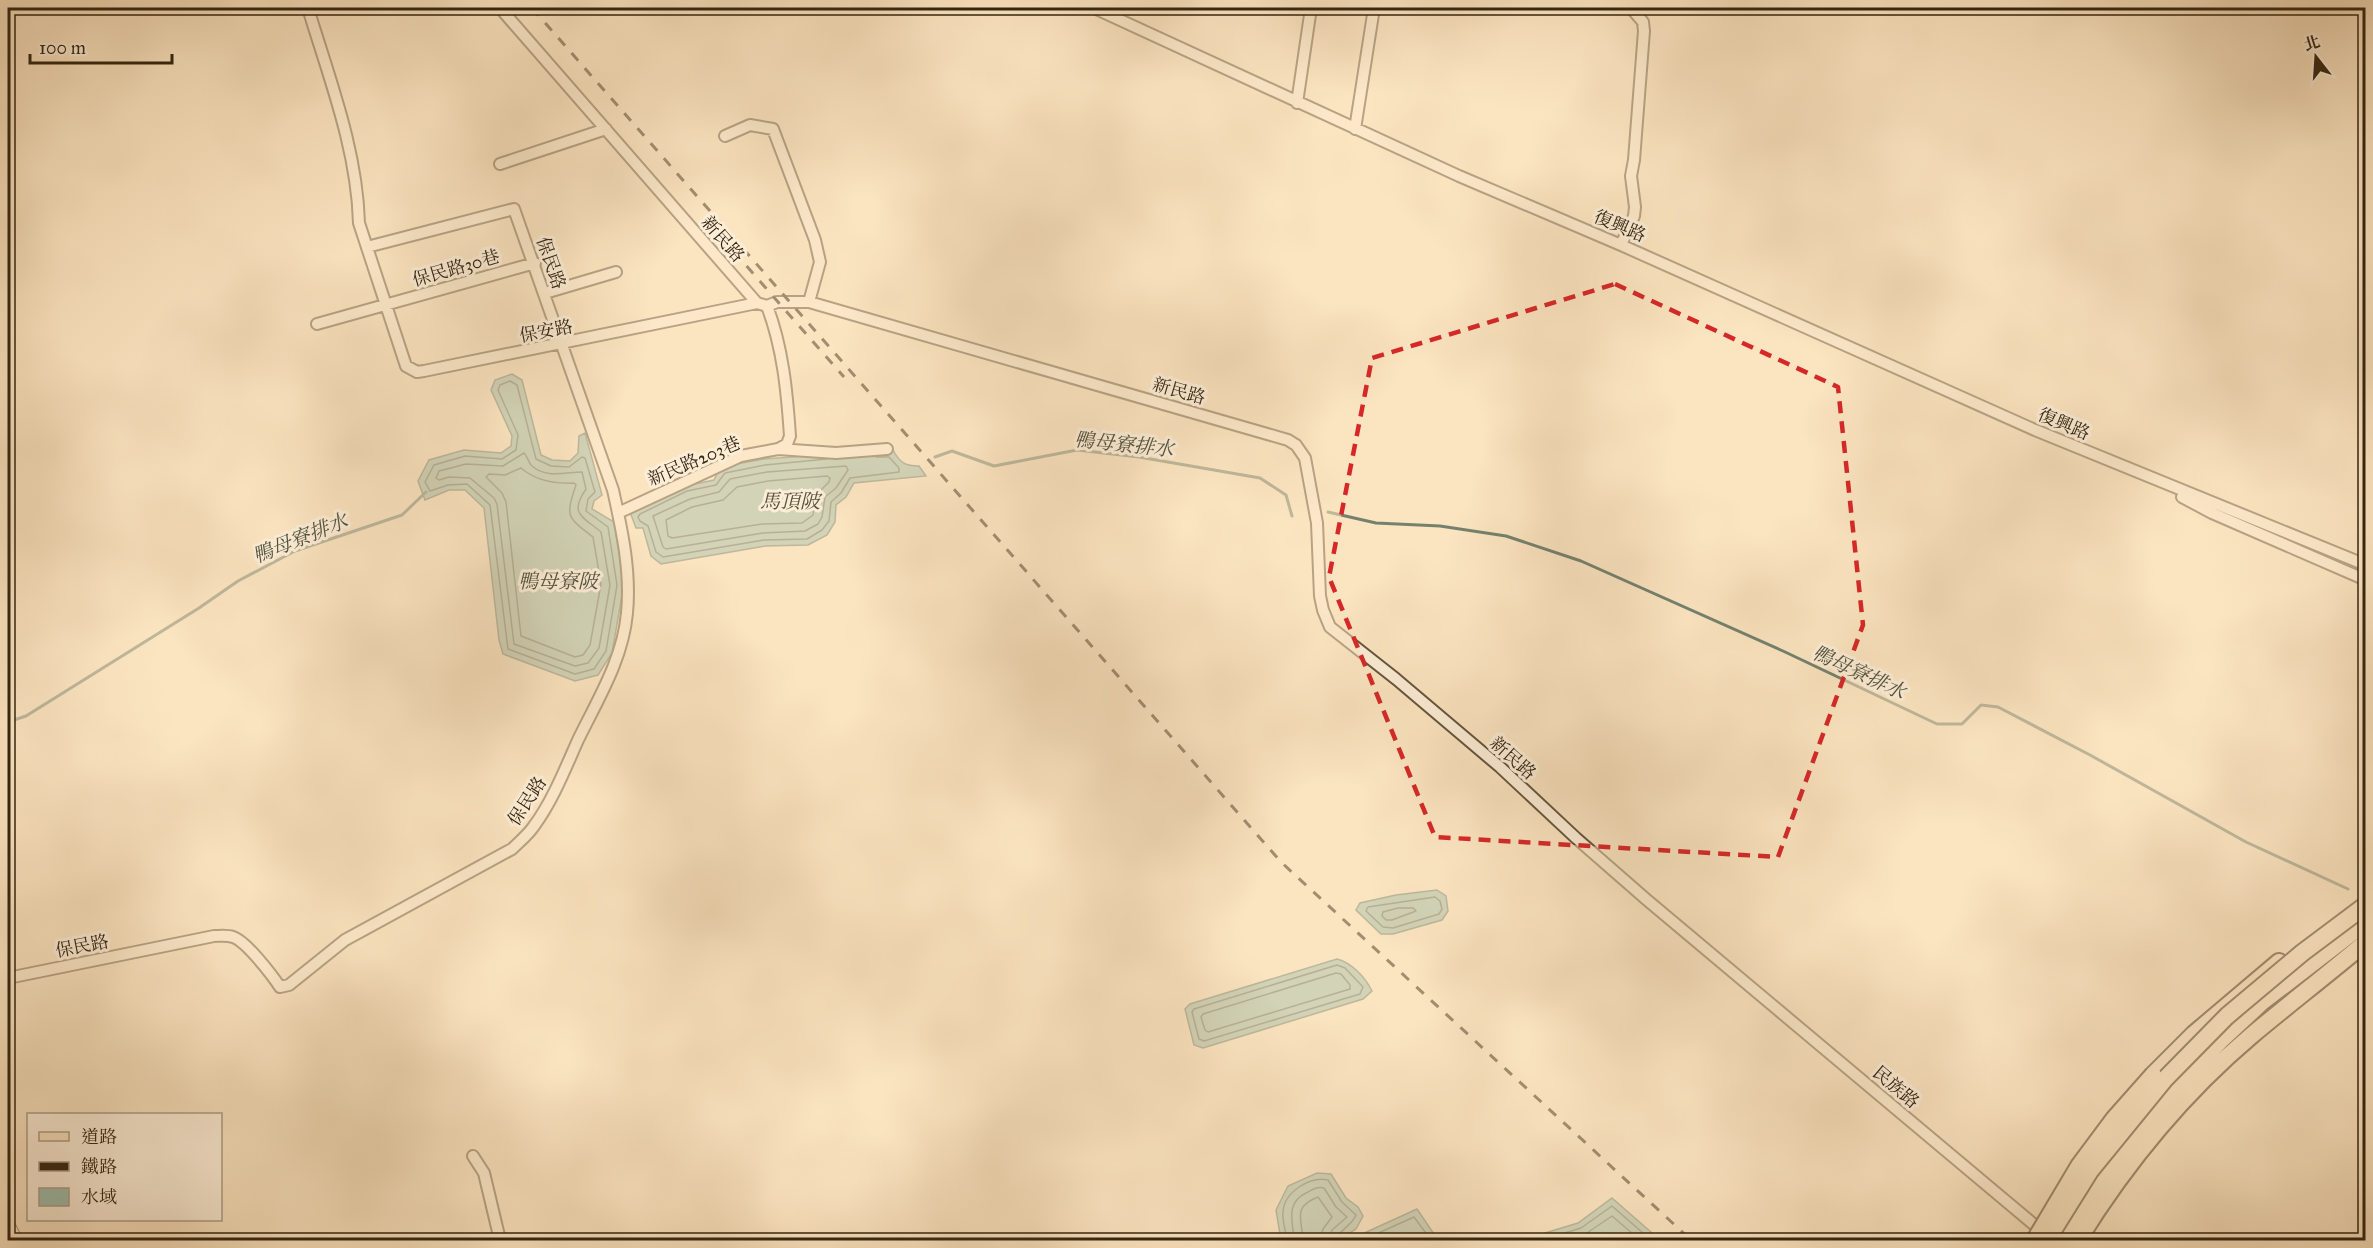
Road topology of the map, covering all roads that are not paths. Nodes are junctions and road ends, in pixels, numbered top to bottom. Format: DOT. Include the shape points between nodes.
graph roads {
  1 [pos="308,8"];
  2 [pos="500,8"];
  3 [pos="1094,8"];
  4 [pos="1311,8"];
  5 [pos="1374,8"];
  6 [pos="1631,8"];
  7 [pos="1297,102"];
  8 [pos="606,129"];
  9 [pos="1355,129"];
  10 [pos="725,136"];
  11 [pos="500,164"];
  12 [pos="1621,245"];
  13 [pos="367,247"];
  14 [pos="535,263"];
  15 [pos="616,272"];
  16 [pos="544,293"];
  17 [pos="809,302"];
  18 [pos="386,304"];
  19 [pos="762,305"];
  20 [pos="317,324"];
  21 [pos="561,345"];
  22 [pos="887,448"];
  23 [pos="778,449"];
  24 [pos="2134,472"];
  25 [pos="618,513"];
  26 [pos="2366,565"];
  27 [pos="2366,580"];
  28 [pos="2366,905"];
  29 [pos="2366,922"];
  30 [pos="2306,941"];
  31 [pos="2366,942"];
  32 [pos="1718,957"];
  33 [pos="8,978"];
  34 [pos="473,1156"];
  35 [pos="8,1226"];
  36 [pos="15,1240"];
  37 [pos="500,1240"];
  38 [pos="2035,1240"];
  39 [pos="2048,1240"];
  40 [pos="2054,1240"];
  41 [pos="2062,1240"];
  42 [pos="2078,1240"];
  1 -- 13 [label="street, 保安路" via="344,126 359,223"];
  2 -- 8 [label="street, 新民路"];
  3 -- 7 [label="street, 復興路"];
  4 -- 7 [label="street"];
  5 -- 9 [label="street"];
  6 -- 12 [label="street" via="1644,31 1630,176 1635,207"];
  7 -- 9 [label="street, 復興路"];
  8 -- 11 [label="street"];
  8 -- 19 [label="street, 新民路"];
  9 -- 12 [label="street, 復興路"];
  10 -- 17 [label="street" via="750,125 773,129 820,262"];
  12 -- 24 [label="street, 復興路"];
  13 -- 14 [label="street, 保民路" via="514,209"];
  13 -- 18 [label="street, 保安路"];
  14 -- 16 [label="street, 保民路"];
  14 -- 18 [label="street, 保民路30巷"];
  15 -- 16 [label="street"];
  16 -- 21 [label="street, 保民路"];
  17 -- 19 [label="street, 新民路"];
  17 -- 32 [label="street, 新民路" via="1296,445 1305,458 1317,523 1320,596 1330,627 1500,767 1576,838"];
  18 -- 20 [label="street"];
  18 -- 21 [label="street, 保安路" via="406,366 417,372"];
  19 -- 21 [label="street, 保安路"];
  19 -- 23 [label="street" via="778,333 786,387 790,436 787,444"];
  21 -- 25 [label="street, 保民路"];
  22 -- 23 [label="street, 新民路203巷" via="836,453"];
  23 -- 25 [label="street, 新民路203巷" via="741,456"];
  24 -- 26 [label="street, 復興路"];
  24 -- 27 [label="street, 復興路" via="2212,513"];
  25 -- 33 [label="street, 保民路" via="629,580 627,613 616,664 548,805 512,849 345,940 289,985 280,987 264,964 236,937 226,936"];
  28 -- 39 [label="highway, bridge" via="2227,1016 2172,1071 2090,1171"];
  29 -- 41 [label="highway" via="2262,1002 2204,1057 2100,1180"];
  30 -- 38 [label="highway, bridge" via="2209,1020 2153,1075 2079,1166"];
  31 -- 42 [label="highway" via="2251,1036 2188,1096 2145,1143"];
  32 -- 40 [label="street, 民族路"];
  34 -- 37 [label="street" via="484,1173"];
  35 -- 36 [label="main road"];
}
